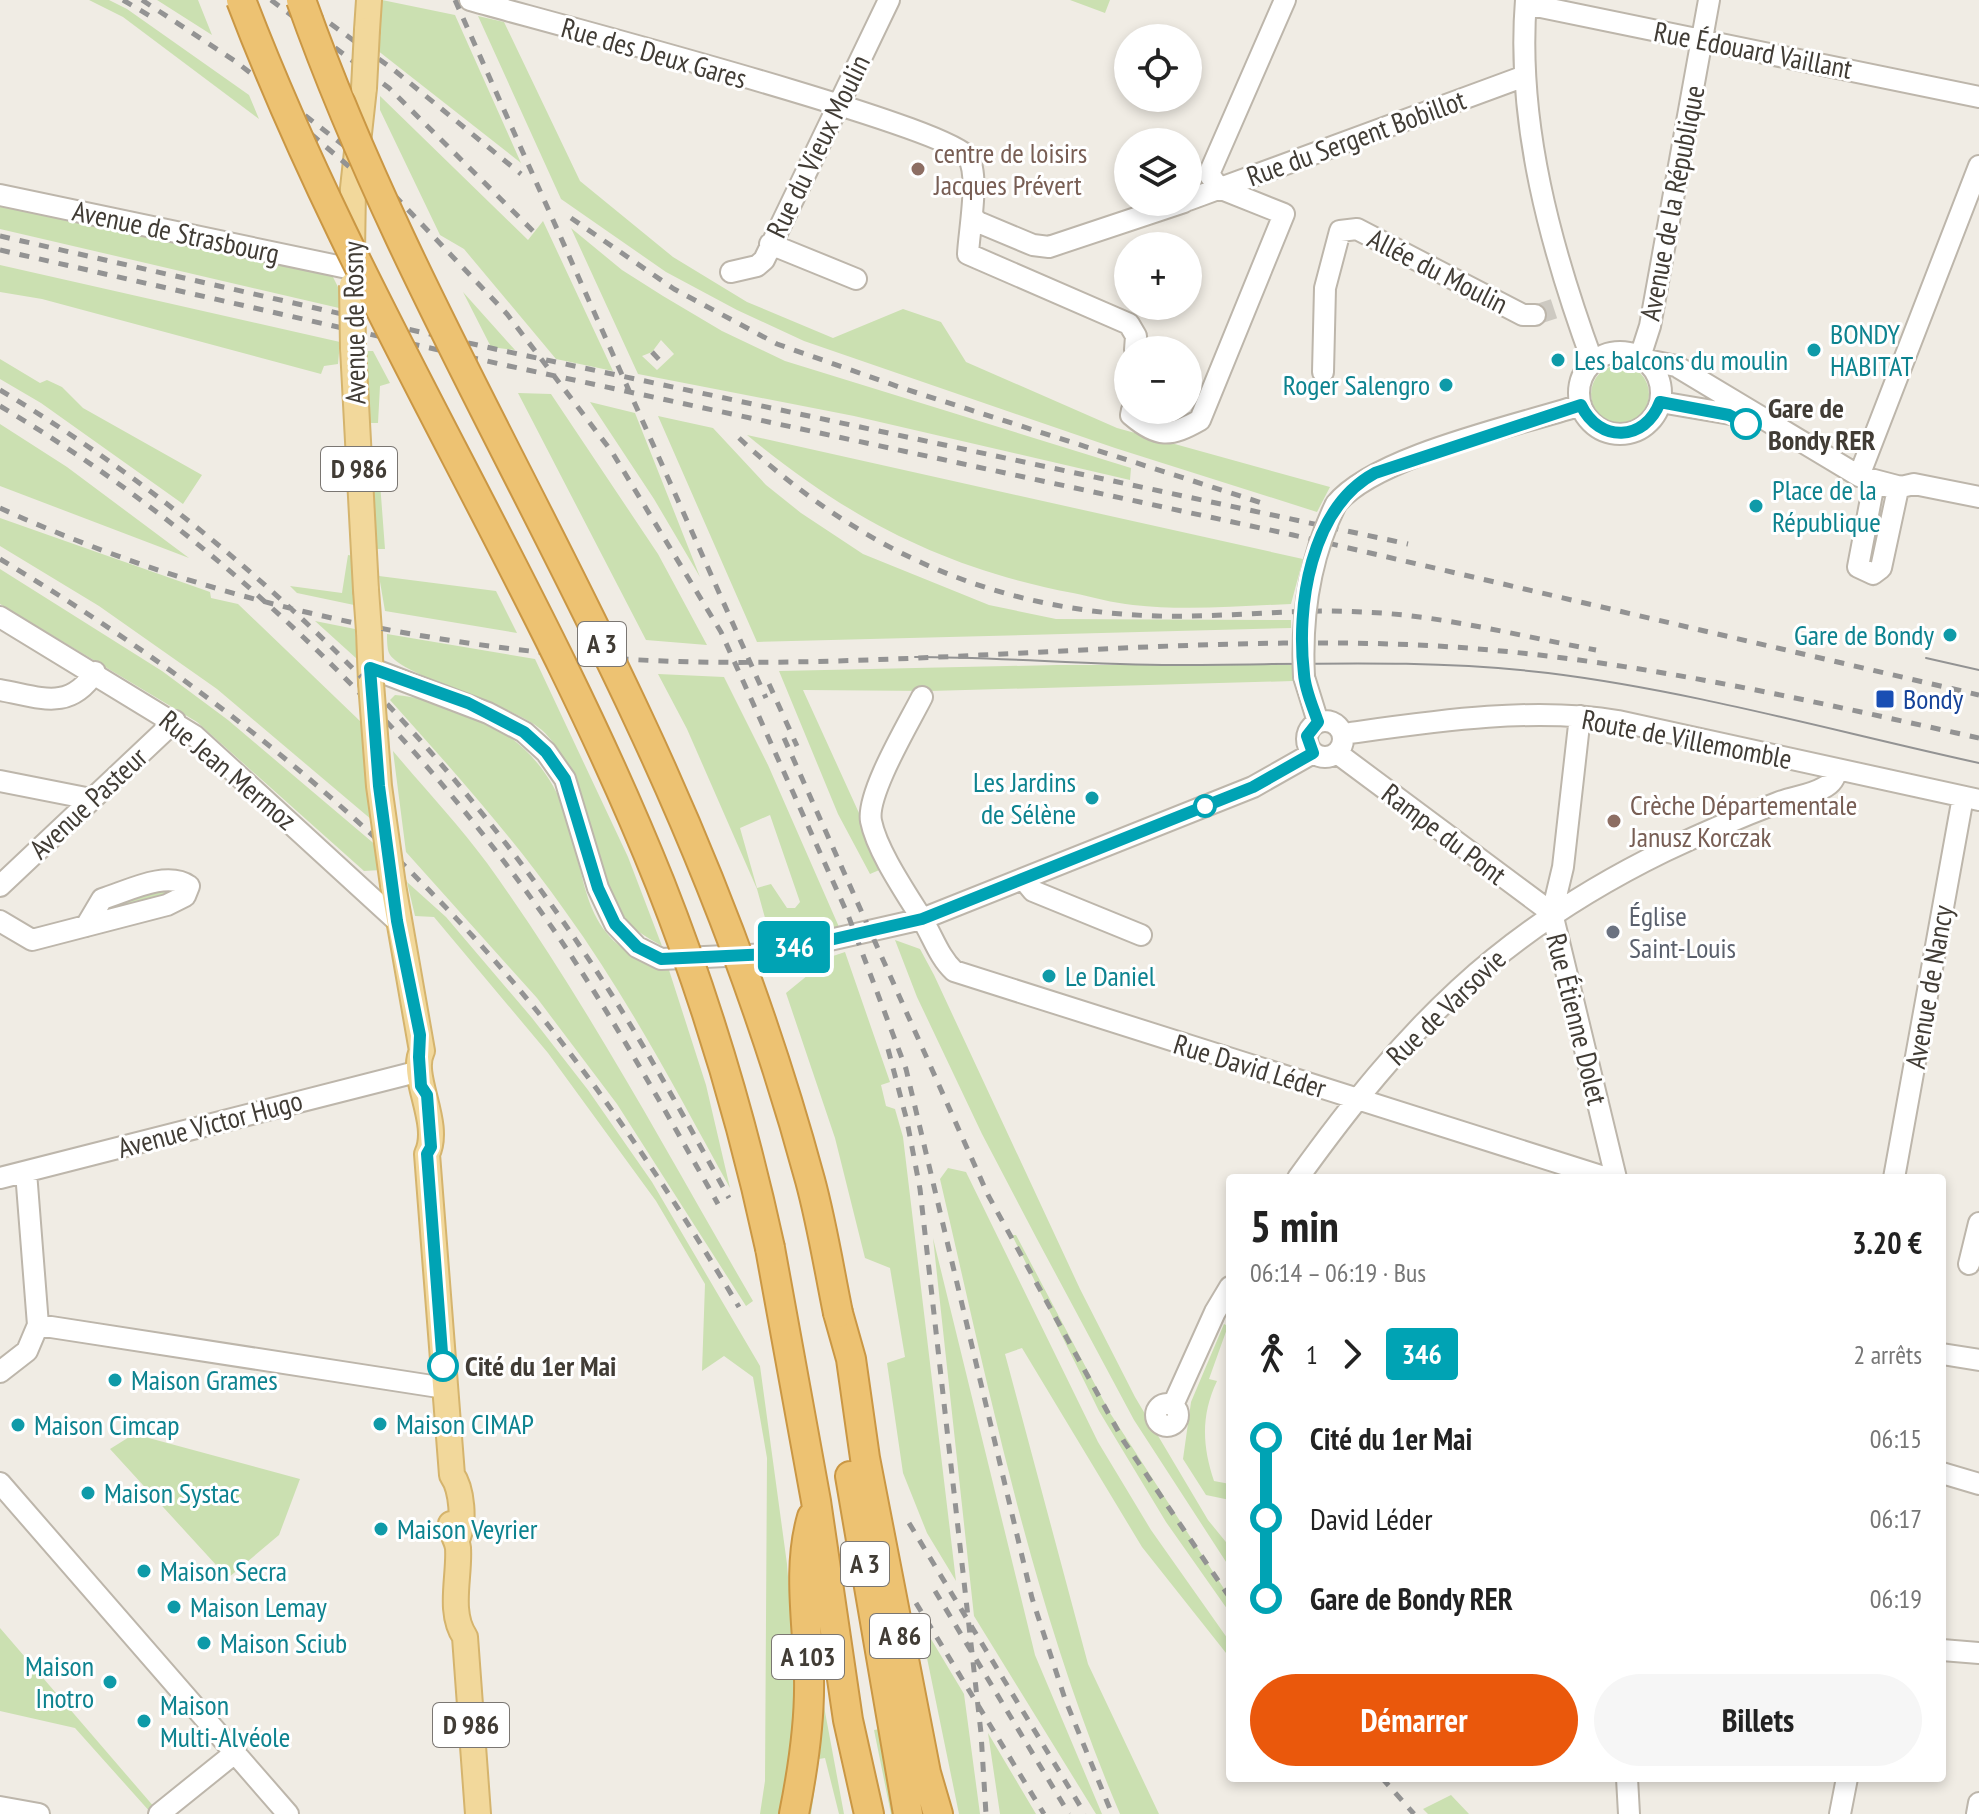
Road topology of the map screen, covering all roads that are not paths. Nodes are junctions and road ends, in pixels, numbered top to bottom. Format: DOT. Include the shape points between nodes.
graph roads {
  1 [pos="241,0"];
  2 [pos="301,0"];
  3 [pos="369,0"];
  4 [pos="470,0"];
  5 [pos="889,0"];
  6 [pos="1285,0"];
  7 [pos="1709,0"];
  8 [pos="1526,2"];
  9 [pos="1702,39"];
  10 [pos="1525,76"];
  11 [pos="1979,97"];
  12 [pos="838,104"];
  13 [pos="1979,166"];
  14 [pos="1219,188"];
  15 [pos="0,195"];
  16 [pos="1202,195"];
  17 [pos="972,216"];
  18 [pos="1141,216"];
  19 [pos="770,244"];
  20 [pos="731,272"];
  21 [pos="352,277"];
  22 [pos="856,279"];
  23 [pos="1535,315"];
  24 [pos="1136,336"];
  25 [pos="1641,358"];
  26 [pos="1593,363"];
  27 [pos="1323,372"];
  28 [pos="1660,402"];
  29 [pos="1581,405"];
  30 [pos="1202,415"];
  31 [pos="1764,420"];
  32 [pos="1141,424"];
  33 [pos="1193,424"];
  34 [pos="1868,479"];
  35 [pos="1901,487"];
  36 [pos="1979,497"];
  37 [pos="0,617"];
  38 [pos="95,672"];
  39 [pos="371,675"];
  40 [pos="0,690"];
  41 [pos="922,697"];
  42 [pos="1580,716"];
  43 [pos="175,721"];
  44 [pos="1318,722"];
  45 [pos="1340,743"];
  46 [pos="1313,753"];
  47 [pos="1837,769"];
  48 [pos="0,781"];
  49 [pos="91,799"];
  50 [pos="1971,799"];
  51 [pos="1024,880"];
  52 [pos="0,886"];
  53 [pos="1552,913"];
  54 [pos="922,919"];
  55 [pos="0,921"];
  56 [pos="397,921"];
  57 [pos="86,926"];
  58 [pos="1141,935"];
  59 [pos="420,1072"];
  60 [pos="1358,1100"];
  61 [pos="26,1172"];
  62 [pos="1301,1174"];
  63 [pos="1594,1174"];
  64 [pos="1615,1174"];
  65 [pos="1895,1174"];
  66 [pos="0,1178"];
  67 [pos="1979,1223"];
  68 [pos="1969,1264"];
  69 [pos="1226,1294"];
  70 [pos="838,1313"];
  71 [pos="38,1325"];
  72 [pos="1946,1355"];
  73 [pos="1979,1360"];
  74 [pos="0,1372"];
  75 [pos="445,1388"];
  76 [pos="1173,1405"];
  77 [pos="1946,1474"];
  78 [pos="0,1483"];
  79 [pos="1979,1484"];
  80 [pos="816,1501"];
  81 [pos="1946,1650"];
  82 [pos="1979,1653"];
  83 [pos="236,1752"];
  84 [pos="1627,1782"];
  85 [pos="1846,1782"];
  86 [pos="1979,1803"];
  87 [pos="0,1807"];
  88 [pos="39,1814"];
  89 [pos="159,1814"];
  90 [pos="288,1814"];
  91 [pos="478,1814"];
  92 [pos="794,1814"];
  93 [pos="869,1814"];
  94 [pos="908,1814"];
  95 [pos="938,1814"];
  96 [pos="1629,1814"];
  97 [pos="1840,1814"];
  98 [pos="1977,1814"];
  1 -- 80 [label="highway, A 3, bridge" via="325,200 562,668 658,879 712,1025 751,1161"];
  2 -- 70 [label="highway, A 3, bridge" via="333,91 383,201 638,717 720,907 776,1061 811,1184"];
  3 -- 21 [label="main road, Avenue de Rosny / D 986, bridge" via="353,188"];
  4 -- 12 [label="street, Rue des Deux Gares"];
  5 -- 12 [label="street, Rue du Vieux Moulin"];
  6 -- 14 [label="street" via="1209,174"];
  7 -- 9 [label="street, Avenue de la République"];
  8 -- 9 [label="street, Rue Édouard Vaillant"];
  8 -- 10 [label="street"];
  9 -- 11 [label="street, Rue Édouard Vaillant"];
  9 -- 25 [label="street, Avenue de la République"];
  10 -- 14 [label="street, Rue du Sergent Bobillot"];
  10 -- 26 [label="street" via="1547,222 1566,305"];
  12 -- 17 [label="street" via="959,148 972,167"];
  12 -- 19 [label="street, Rue du Vieux Moulin"];
  13 -- 34 [label="street"];
  14 -- 16 [label="street, Rue du Sergent Bobillot"];
  14 -- 30 [label="street" via="1284,214"];
  15 -- 21 [label="street, Avenue de Strasbourg"];
  17 -- 18 [label="street, Rue du Sergent Bobillot" via="1033,245 1049,247"];
  17 -- 24 [label="street" via="968,254 1129,324"];
  19 -- 20 [label="street, Rue du Vieux Moulin" via="757,266"];
  19 -- 22 [label="street"];
  21 -- 39 [label="main road, Avenue de Rosny / D 986, bridge"];
  23 -- 27 [label="street, Allée du Moulin" via="1523,315 1357,229 1340,231 1325,288"];
  25 -- 26 [label="street" via="1615,352"];
  25 -- 28 [label="street" via="1658,378"];
  25 -- 31 [label="street" via="1676,366"];
  26 -- 29 [label="street" via="1581,382"];
  28 -- 29 [label="street" via="1640,429 1617,434 1595,425"];
  28 -- 31 [label="street"];
  29 -- 44 [label="street, bridge" via="1393,465 1360,481 1336,504 1307,593 1302,637 1304,677"];
  31 -- 34 [label="street"];
  32 -- 33 [label="street" via="1149,431 1177,433"];
  34 -- 35 [label="street"];
  34 -- 35 [label="street" via="1853,570 1867,576 1884,575"];
  35 -- 36 [label="street" via="1914,484"];
  37 -- 38 [label="street, Rue Jean Mermoz"];
  38 -- 40 [label="street" via="69,697"];
  38 -- 43 [label="street, Rue Jean Mermoz"];
  39 -- 54 [label="street" via="478,708 524,732 546,752 565,779 598,888 615,924 637,947 661,959 768,954"];
  39 -- 56 [label="main road, Avenue de Rosny / D 986, bridge"];
  41 -- 54 [label="street, Rue David Léder" via="874,798 871,820 904,895"];
  42 -- 45 [label="street, Route de Villemomble" via="1436,722"];
  42 -- 47 [label="street, Route de Villemomble"];
  42 -- 53 [label="street, Rue Étienne Dolet" via="1563,867"];
  43 -- 49 [label="street, Avenue Pasteur"];
  43 -- 56 [label="street, Rue Jean Mermoz"];
  44 -- 45 [label="street" via="1330,721"];
  44 -- 46 [label="street" via="1307,736"];
  45 -- 46 [label="street" via="1323,757"];
  45 -- 53 [label="street, Rampe du Pont"];
  46 -- 51 [label="street" via="1253,787"];
  47 -- 50 [label="street, Route de Villemomble"];
  47 -- 53 [label="street, Rue de Varsovie" via="1824,788 1778,802 1666,851"];
  48 -- 49 [label="street"];
  49 -- 52 [label="street, Avenue Pasteur"];
  50 -- 65 [label="street, Avenue de Nancy"];
  51 -- 54 [label="street"];
  51 -- 58 [label="street" via="1033,891"];
  53 -- 60 [label="street, Rue de Varsovie" via="1451,993"];
  53 -- 64 [label="street, Rue Étienne Dolet"];
  54 -- 60 [label="street, Rue David Léder" via="944,962 967,977"];
  55 -- 57 [label="street" via="32,940"];
  56 -- 59 [label="main road, Avenue de Rosny / D 986" via="420,1035"];
  59 -- 61 [label="street, Avenue Victor Hugo"];
  59 -- 75 [label="main road, Avenue de Rosny / D 986" via="421,1147 427,1154"];
  60 -- 62 [label="street, Rue de Varsovie"];
  60 -- 63 [label="street, Rue David Léder"];
  61 -- 66 [label="street, Avenue Victor Hugo"];
  61 -- 71 [label="street"];
  67 -- 68 [label="street"];
  69 -- 76 [label="street"];
  70 -- 94 [label="highway, A 3" via="832,1362"];
  70 -- 95 [label="highway, A 86"];
  71 -- 74 [label="street" via="27,1351"];
  71 -- 75 [label="street"];
  72 -- 73 [label="street"];
  75 -- 91 [label="main road, Avenue de Rosny / D 986" via="451,1531 457,1539 459,1629 465,1637"];
  77 -- 79 [label="street"];
  78 -- 83 [label="street"];
  80 -- 92 [label="highway, A 103" via="804,1544 809,1681"];
  80 -- 93 [label="highway, A 3" via="848,1720"];
  81 -- 82 [label="street"];
  83 -- 89 [label="street"];
  83 -- 90 [label="street"];
  84 -- 96 [label="street"];
  85 -- 97 [label="street"];
  86 -- 98 [label="street"];
  87 -- 88 [label="street"];
}
